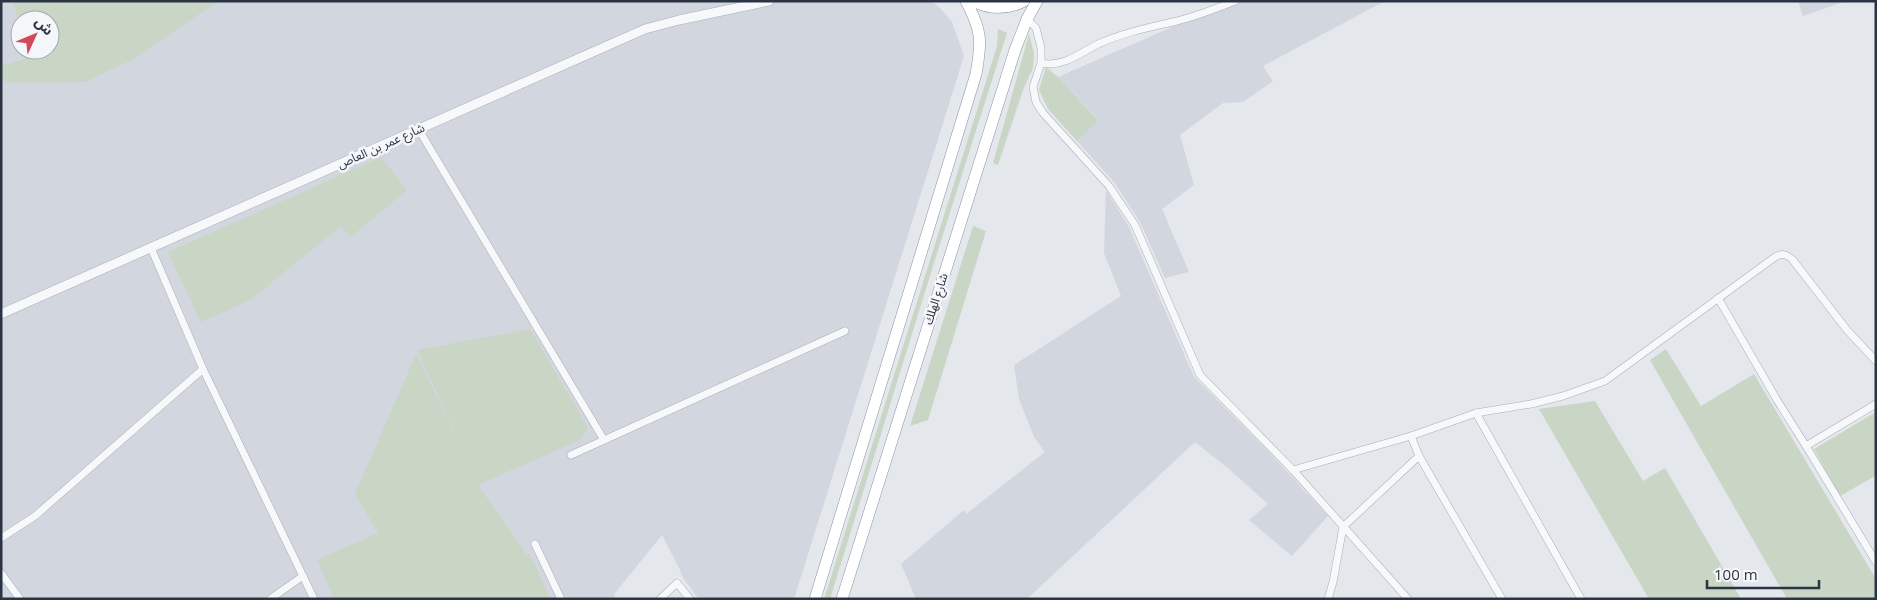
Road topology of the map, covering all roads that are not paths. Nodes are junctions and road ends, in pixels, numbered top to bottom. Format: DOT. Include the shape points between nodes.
graph roads {
  1 [pos="769,1"];
  2 [pos="966,1"];
  3 [pos="974,1"];
  4 [pos="1024,1"];
  5 [pos="1037,1"];
  6 [pos="1235,1"];
  7 [pos="1027,18"];
  8 [pos="1041,63"];
  9 [pos="419,130"];
  10 [pos="151,248"];
  11 [pos="1718,298"];
  12 [pos="1,314"];
  13 [pos="845,331"];
  14 [pos="1876,361"];
  15 [pos="203,369"];
  16 [pos="1876,404"];
  17 [pos="1476,413"];
  18 [pos="1411,436"];
  19 [pos="604,440"];
  20 [pos="1806,446"];
  21 [pos="571,455"];
  22 [pos="1420,456"];
  23 [pos="1293,470"];
  24 [pos="1343,527"];
  25 [pos="1,538"];
  26 [pos="535,544"];
  27 [pos="1876,562"];
  28 [pos="1,573"];
  29 [pos="303,576"];
  30 [pos="20,599"];
  31 [pos="270,599"];
  32 [pos="314,599"];
  33 [pos="561,599"];
  34 [pos="660,599"];
  35 [pos="690,599"];
  36 [pos="815,599"];
  37 [pos="842,599"];
  38 [pos="1328,599"];
  39 [pos="1408,599"];
  40 [pos="1502,599"];
  41 [pos="1580,599"];
  1 -- 9 [label="street, شارع عمر بن العاص" via="646,29"];
  2 -- 36 [label="highway" via="980,33 981,49 976,74"];
  3 -- 4 [label="highway" via="998,8"];
  5 -- 7 [label="highway, شارع الهلك"];
  6 -- 8 [label="street" via="1122,34 1062,63"];
  7 -- 8 [label="street" via="1036,28"];
  7 -- 37 [label="highway, شارع الهلك"];
  8 -- 23 [label="street" via="1033,88 1036,102 1109,186 1135,225 1200,375"];
  9 -- 10 [label="street, شارع عمر بن العاص"];
  9 -- 19 [label="street"];
  10 -- 12 [label="street, شارع عمر بن العاص"];
  10 -- 15 [label="street"];
  11 -- 14 [label="street" via="1774,257 1786,254"];
  11 -- 17 [label="street" via="1605,381 1531,404"];
  11 -- 20 [label="street"];
  13 -- 19 [label="street"];
  15 -- 25 [label="street" via="35,516"];
  15 -- 29 [label="street"];
  16 -- 20 [label="street"];
  17 -- 18 [label="street"];
  17 -- 41 [label="street"];
  18 -- 22 [label="street"];
  18 -- 23 [label="street"];
  19 -- 21 [label="street"];
  20 -- 27 [label="street"];
  22 -- 24 [label="street"];
  22 -- 40 [label="street"];
  23 -- 24 [label="street"];
  24 -- 38 [label="street"];
  24 -- 39 [label="street"];
  26 -- 33 [label="street"];
  28 -- 30 [label="street"];
  29 -- 31 [label="street"];
  29 -- 32 [label="street"];
  34 -- 35 [label="street" via="677,583"];
}
